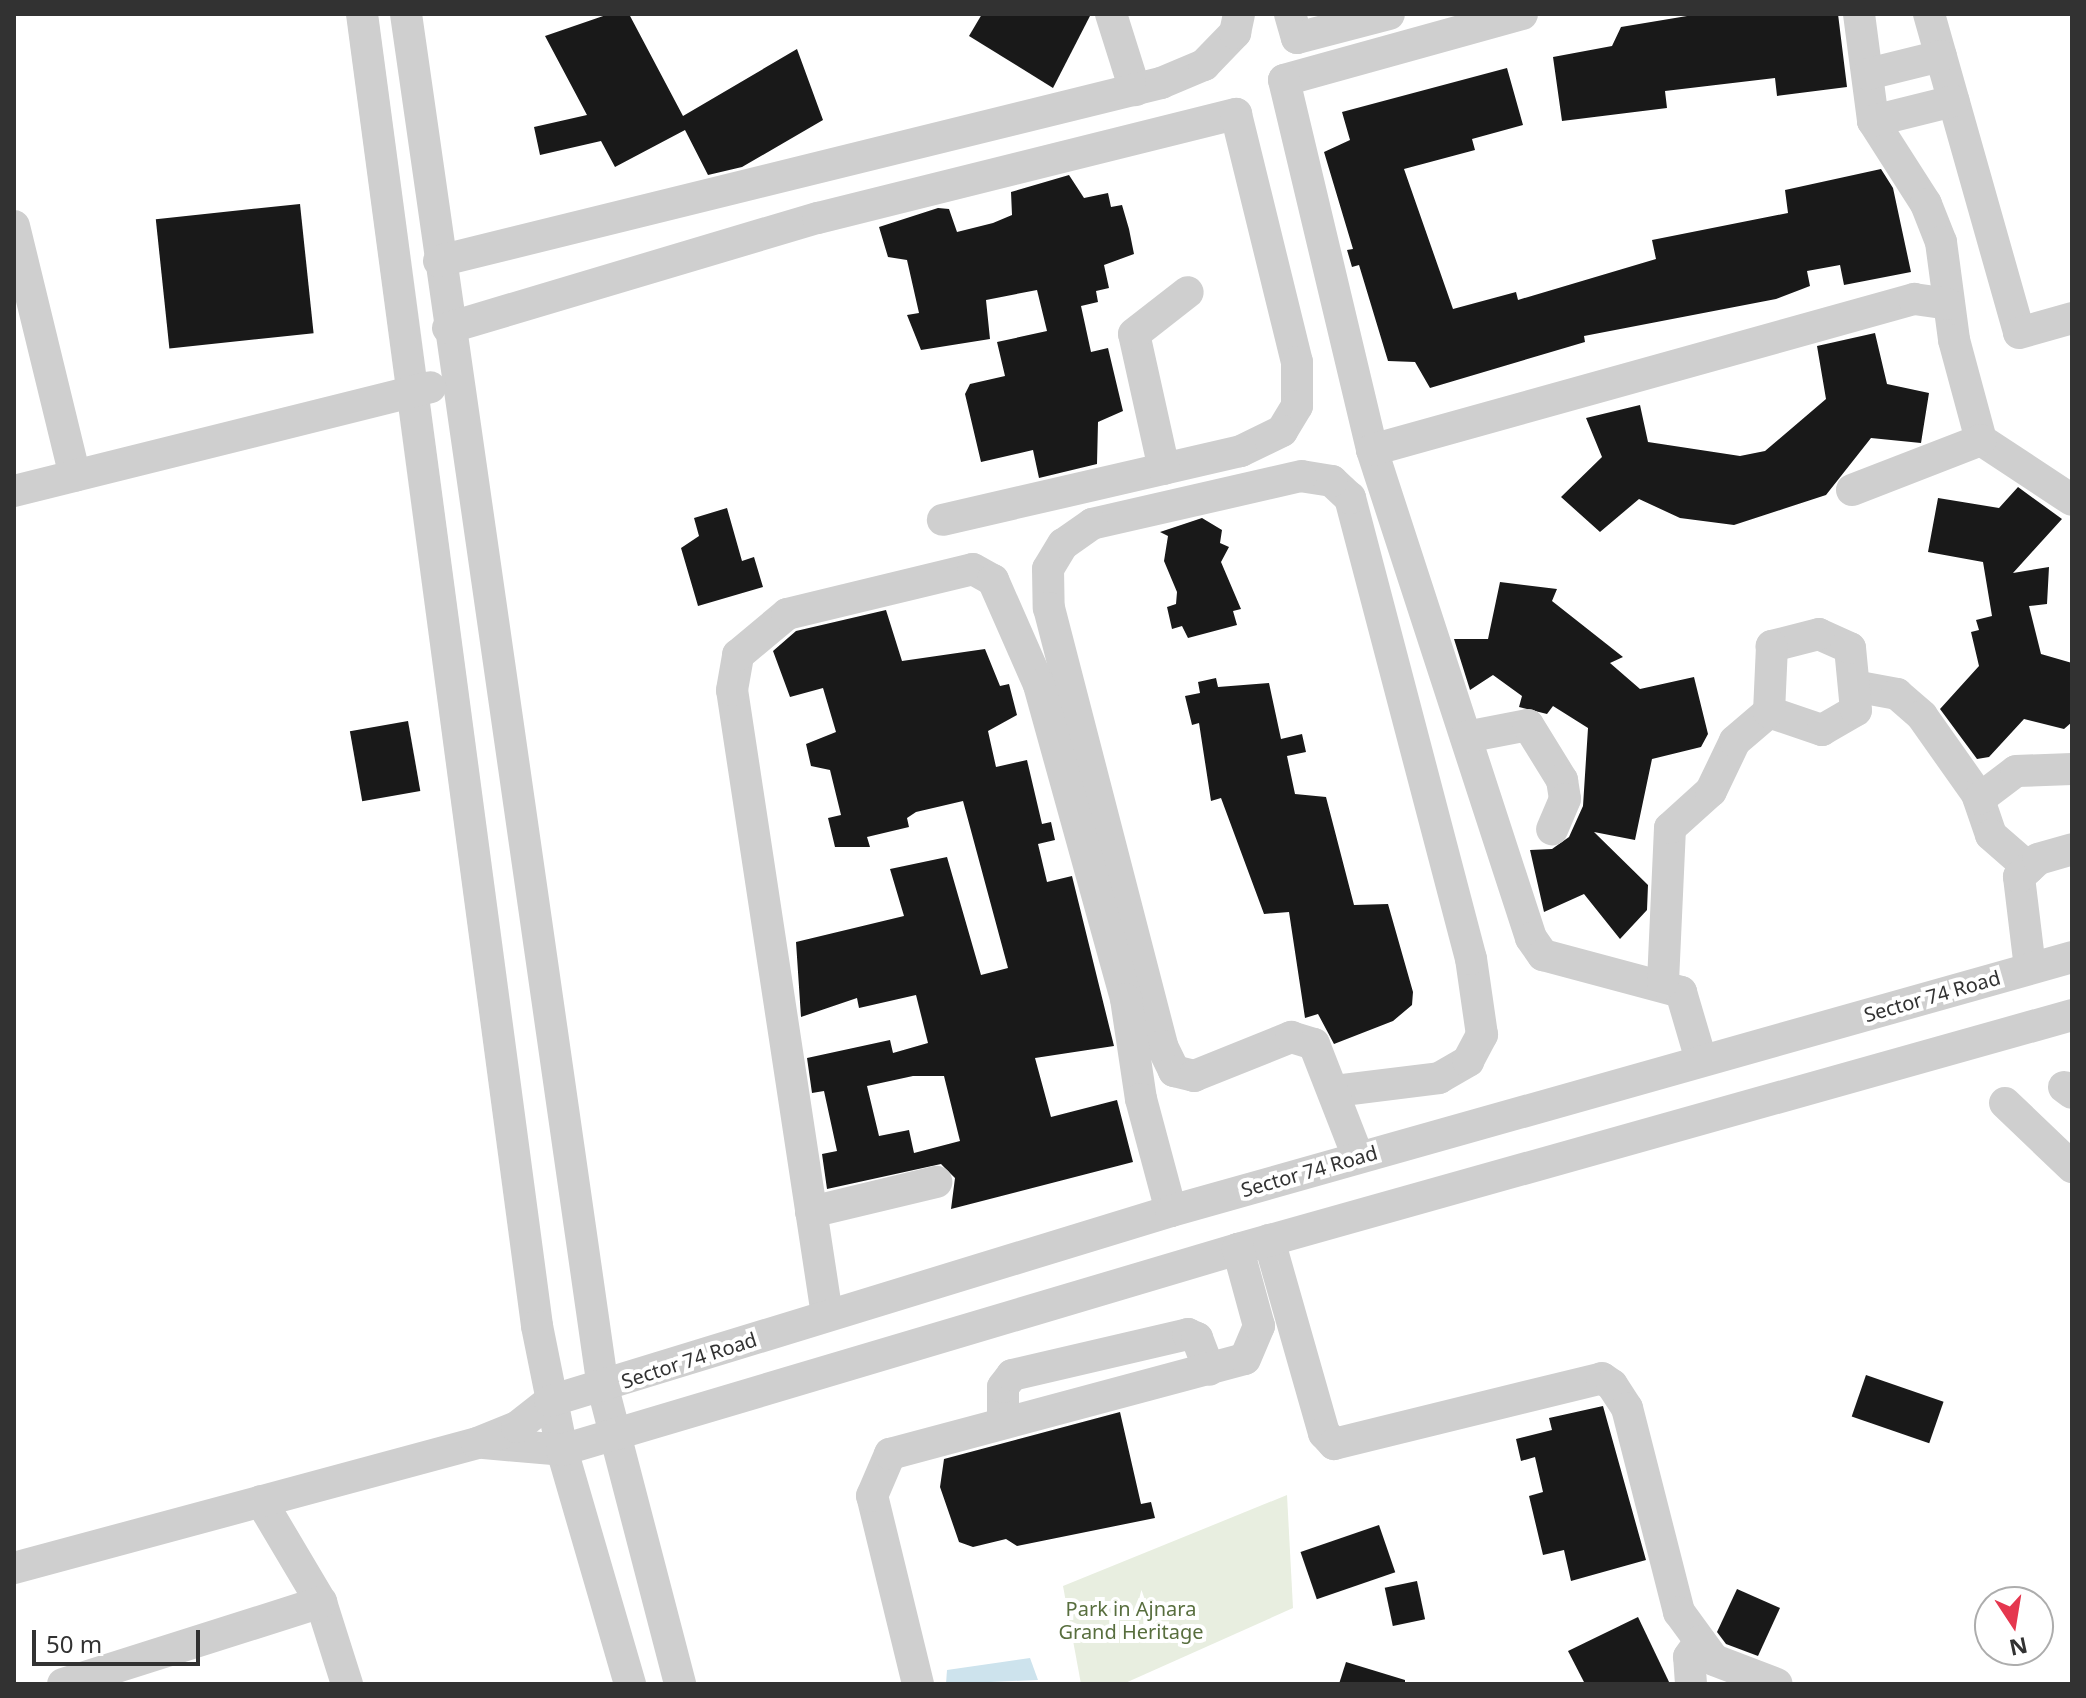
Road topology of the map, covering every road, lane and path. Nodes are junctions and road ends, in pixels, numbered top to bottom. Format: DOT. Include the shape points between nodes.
graph roads {
  1 [pos="362,14"];
  2 [pos="406,14"];
  3 [pos="1111,14"];
  4 [pos="1239,14"];
  5 [pos="1290,14"];
  6 [pos="1389,14"];
  7 [pos="1522,14"];
  8 [pos="1859,14"];
  9 [pos="1929,14"];
  10 [pos="1941,56"];
  11 [pos="1868,74"];
  12 [pos="1135,90"];
  13 [pos="1954,101"];
  14 [pos="1873,121"];
  15 [pos="15,235"];
  16 [pos="439,261"];
  17 [pos="1188,292"];
  18 [pos="1948,304"];
  19 [pos="2072,318"];
  20 [pos="448,328"];
  21 [pos="456,380"];
  22 [pos="412,391"];
  23 [pos="1981,440"];
  24 [pos="1372,450"];
  25 [pos="1164,469"];
  26 [pos="75,476"];
  27 [pos="1852,490"];
  28 [pos="14,491"];
  29 [pos="2072,500"];
  30 [pos="943,520"];
  31 [pos="1854,686"];
  32 [pos="1769,712"];
  33 [pos="1466,737"];
  34 [pos="2072,769"];
  35 [pos="1979,799"];
  36 [pos="1552,829"];
  37 [pos="2072,849"];
  38 [pos="2029,868"];
  39 [pos="2072,957"];
  40 [pos="2030,968"];
  41 [pos="1663,982"];
  42 [pos="2072,1015"];
  43 [pos="1701,1060"];
  44 [pos="1335,1091"];
  45 [pos="2005,1103"];
  46 [pos="1358,1157"];
  47 [pos="2072,1167"];
  48 [pos="936,1182"];
  49 [pos="1171,1211"];
  50 [pos="811,1212"];
  51 [pos="1269,1240"];
  52 [pos="1238,1249"];
  53 [pos="827,1315"];
  54 [pos="1292,1318"];
  55 [pos="1259,1326"];
  56 [pos="603,1388"];
  57 [pos="550,1401"];
  58 [pos="615,1429"];
  59 [pos="477,1443"];
  60 [pos="562,1450"];
  61 [pos="261,1501"];
  62 [pos="14,1568"];
  63 [pos="321,1602"];
  64 [pos="1700,1641"];
  65 [pos="63,1684"];
  66 [pos="347,1684"];
  67 [pos="630,1684"];
  68 [pos="680,1684"];
  69 [pos="918,1684"];
  70 [pos="1691,1684"];
  71 [pos="1777,1684"];
  1 -- 22 [label="street"];
  2 -- 16 [label="street"];
  3 -- 12 [label="street"];
  4 -- 12 [label="street" via="1235,33 1204,65"];
  5 -- 6 [label="street" via="1297,38"];
  7 -- 24 [label="street" via="1284,80"];
  8 -- 11 [label="street"];
  9 -- 10 [label="street"];
  10 -- 11 [label="street"];
  10 -- 13 [label="street"];
  11 -- 14 [label="street"];
  12 -- 16 [label="street"];
  13 -- 14 [label="street"];
  13 -- 19 [label="street" via="2019,333"];
  14 -- 18 [label="street" via="1926,204 1941,242"];
  15 -- 26 [label="street"];
  16 -- 20 [label="street"];
  17 -- 25 [label="street" via="1134,334"];
  18 -- 23 [label="street"];
  18 -- 24 [label="street" via="1914,299"];
  20 -- 21 [label="street"];
  20 -- 25 [label="street" via="818,218 1236,114 1297,362 1297,406 1282,431 1241,451"];
  21 -- 22 [label="street"];
  21 -- 56 [label="street"];
  22 -- 26 [label="street"];
  22 -- 57 [label="street" via="492,1019"];
  23 -- 27 [label="street"];
  23 -- 29 [label="street"];
  24 -- 33 [label="street"];
  25 -- 30 [label="street"];
  26 -- 28 [label="street"];
  31 -- 32 [label="street" via="1856,710 1822,730"];
  31 -- 32 [label="street" via="1850,648 1819,634 1790,636 1772,646"];
  31 -- 35 [label="street" via="1897,694 1922,716"];
  32 -- 41 [label="street" via="1735,741 1711,791 1670,828"];
  33 -- 36 [label="street" via="1528,725 1562,780 1565,799"];
  33 -- 41 [label="street" via="1543,955 1590,972"];
  34 -- 35 [label="street" via="2016,771"];
  35 -- 38 [label="street" via="1991,835"];
  37 -- 38 [label="street"];
  38 -- 40 [label="street" via="2019,877 2018,894"];
  39 -- 40 [label="street, Sector 74 Road"];
  40 -- 43 [label="street, Sector 74 Road"];
  41 -- 43 [label="street" via="1688,1005"];
  42 -- 51 [label="street"];
  43 -- 46 [label="street, Sector 74 Road"];
  44 -- 44 [label="street" via="1314,1044 1291,1037 1194,1076 1174,1071 1162,1046 1049,608 1048,569 1063,544 1092,524 1301,476 1332,481 1350,498 1471,959 1482,1035 1468,1061 1439,1078"];
  44 -- 46 [label="street"];
  45 -- 47 [label="street"];
  46 -- 49 [label="street, Sector 74 Road"];
  48 -- 50 [label="street"];
  49 -- 50 [label="street" via="1144,1113 1126,999 1039,685 993,580 973,569 787,614 738,655 732,690"];
  49 -- 53 [label="street, Sector 74 Road"];
  50 -- 53 [label="street"];
  51 -- 52 [label="street"];
  51 -- 54 [label="street"];
  52 -- 55 [label="street"];
  52 -- 58 [label="street"];
  53 -- 56 [label="street, Sector 74 Road"];
  54 -- 55 [label="street"];
  54 -- 64 [label="street" via="1324,1433 1339,1446 1602,1378 1612,1385 1627,1408 1679,1612"];
  55 -- 69 [label="street" via="1245,1359 1209,1370 1197,1338 1188,1334 1012,1375 1003,1387 1003,1420 890,1454 876,1473 872,1496"];
  56 -- 57 [label="street, Sector 74 Road"];
  56 -- 58 [label="street"];
  57 -- 59 [label="street" via="517,1427"];
  57 -- 60 [label="street"];
  58 -- 60 [label="street"];
  58 -- 68 [label="street"];
  59 -- 60 [label="street"];
  59 -- 61 [label="street"];
  60 -- 67 [label="street"];
  61 -- 62 [label="street"];
  61 -- 63 [label="street"];
  63 -- 65 [label="street"];
  63 -- 66 [label="street"];
  64 -- 70 [label="street" via="1689,1657"];
  64 -- 71 [label="street" via="1714,1660"];
}
